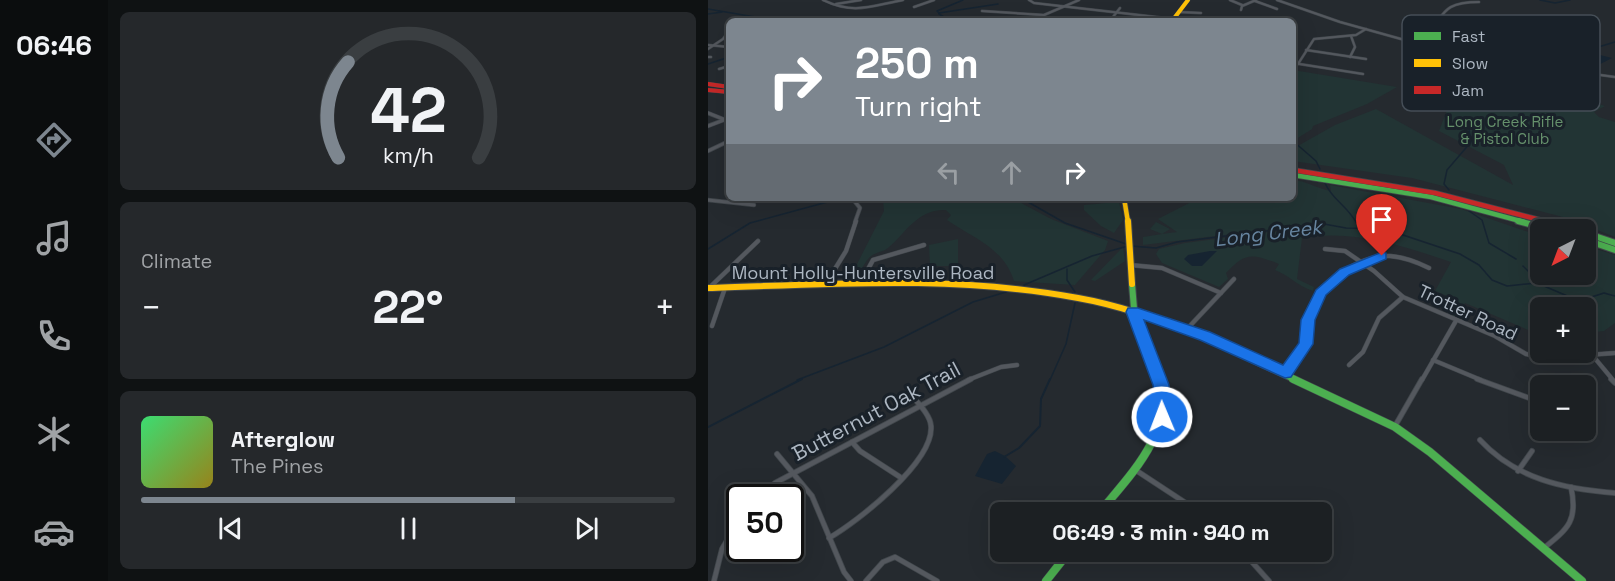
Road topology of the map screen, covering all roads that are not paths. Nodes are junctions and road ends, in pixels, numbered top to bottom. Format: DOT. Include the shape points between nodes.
graph roads {
  1 [pos="823,0"];
  2 [pos="861,0"];
  3 [pos="903,0"];
  4 [pos="934,0"];
  5 [pos="1029,0"];
  6 [pos="1079,0"];
  7 [pos="1188,0"];
  8 [pos="1230,0"];
  9 [pos="1256,0"];
  10 [pos="1277,0"];
  11 [pos="1479,2"];
  12 [pos="835,4"];
  13 [pos="1243,5"];
  14 [pos="1067,6"];
  15 [pos="914,7"];
  16 [pos="1120,8"];
  17 [pos="1277,9"];
  18 [pos="843,10"];
  19 [pos="1241,10"];
  20 [pos="982,11"];
  21 [pos="1179,12"];
  22 [pos="837,13"];
  23 [pos="1116,13"];
  24 [pos="1201,13"];
  25 [pos="1441,15"];
  26 [pos="1113,17"];
  27 [pos="1157,18"];
  28 [pos="1174,18"];
  29 [pos="1366,29"];
  30 [pos="726,34"];
  31 [pos="1352,36"];
  32 [pos="1402,39"];
  33 [pos="714,45"];
  34 [pos="708,47"];
  35 [pos="726,47"];
  36 [pos="1306,50"];
  37 [pos="1350,57"];
  38 [pos="1366,59"];
  39 [pos="1298,64"];
  40 [pos="726,67"];
  41 [pos="719,69"];
  42 [pos="1363,74"];
  43 [pos="1600,75"];
  44 [pos="1615,77"];
  45 [pos="708,86"];
  46 [pos="726,87"];
  47 [pos="726,91"];
  48 [pos="708,113"];
  49 [pos="726,119"];
  50 [pos="723,120"];
  51 [pos="708,126"];
  52 [pos="726,142"];
  53 [pos="723,144"];
  54 [pos="726,146"];
  55 [pos="708,152"];
  56 [pos="1296,170"];
  57 [pos="1296,176"];
  58 [pos="708,200"];
  59 [pos="854,201"];
  60 [pos="1124,201"];
  61 [pos="734,202"];
  62 [pos="754,205"];
  63 [pos="1539,219"];
  64 [pos="1530,224"];
  65 [pos="1596,236"];
  66 [pos="758,241"];
  67 [pos="1596,243"];
  68 [pos="1615,243"];
  69 [pos="924,245"];
  70 [pos="1325,249"];
  71 [pos="1615,250"];
  72 [pos="1363,263"];
  73 [pos="1130,265"];
  74 [pos="1429,268"];
  75 [pos="1234,279"];
  76 [pos="860,284"];
  77 [pos="825,285"];
  78 [pos="708,288"];
  79 [pos="725,288"];
  80 [pos="1221,293"];
  81 [pos="1403,297"];
  82 [pos="1133,312"];
  83 [pos="1457,319"];
  84 [pos="712,326"];
  85 [pos="1187,329"];
  86 [pos="1615,353"];
  87 [pos="1530,355"];
  88 [pos="1596,355"];
  89 [pos="1596,359"];
  90 [pos="1433,360"];
  91 [pos="1017,365"];
  92 [pos="1349,366"];
  93 [pos="1285,373"];
  94 [pos="1615,383"];
  95 [pos="908,391"];
  96 [pos="1530,399"];
  97 [pos="919,407"];
  98 [pos="1395,427"];
  99 [pos="1480,440"];
  100 [pos="852,442"];
  101 [pos="1532,451"];
  102 [pos="777,454"];
  103 [pos="1133,469"];
  104 [pos="1518,471"];
  105 [pos="794,473"];
  106 [pos="900,477"];
  107 [pos="774,484"];
  108 [pos="1571,487"];
  109 [pos="1615,494"];
  110 [pos="1108,502"];
  111 [pos="1184,502"];
  112 [pos="829,538"];
  113 [pos="726,544"];
  114 [pos="1544,548"];
  115 [pos="1061,562"];
  116 [pos="1252,562"];
  117 [pos="714,581"];
  118 [pos="851,581"];
  119 [pos="866,581"];
  120 [pos="937,581"];
  121 [pos="1046,581"];
  122 [pos="1269,581"];
  123 [pos="1582,581"];
  1 -- 12 [label="street"];
  2 -- 12 [label="street"];
  3 -- 18 [label="street"];
  4 -- 15 [label="street"];
  5 -- 14 [label="street"];
  6 -- 14 [label="street"];
  7 -- 21 [label="main road"];
  8 -- 13 [label="street"];
  9 -- 13 [label="street"];
  9 -- 17 [label="street"];
  10 -- 29 [label="street"];
  11 -- 25 [label="street" via="1458,2 1445,8"];
  12 -- 18 [label="street"];
  13 -- 19 [label="street"];
  14 -- 20 [label="street" via="1044,15"];
  14 -- 23 [label="street"];
  16 -- 23 [label="street"];
  18 -- 22 [label="street"];
  21 -- 24 [label="street"];
  21 -- 28 [label="main road"];
  23 -- 26 [label="street"];
  23 -- 27 [label="street"];
  29 -- 31 [label="street"];
  29 -- 32 [label="street"];
  30 -- 33 [label="street"];
  31 -- 36 [label="street" via="1314,39"];
  31 -- 37 [label="street" via="1355,43"];
  33 -- 34 [label="street"];
  33 -- 35 [label="street"];
  36 -- 37 [label="street"];
  36 -- 39 [label="street"];
  37 -- 38 [label="street"];
  39 -- 42 [label="street"];
  40 -- 41 [label="street"];
  43 -- 44 [label="street"];
  45 -- 46 [label="main road"];
  45 -- 47 [label="main road"];
  48 -- 50 [label="street"];
  49 -- 50 [label="street"];
  50 -- 51 [label="street"];
  52 -- 53 [label="street"];
  53 -- 54 [label="street"];
  53 -- 55 [label="street"];
  56 -- 63 [label="main road" via="1422,189"];
  57 -- 64 [label="main road" via="1422,195"];
  58 -- 61 [label="street"];
  59 -- 77 [label="street" via="860,208 858,219 846,251"];
  60 -- 73 [label="main road"];
  61 -- 62 [label="street"];
  65 -- 68 [label="main road"];
  66 -- 78 [label="street"];
  67 -- 71 [label="main road"];
  69 -- 76 [label="street" via="873,260"];
  70 -- 72 [label="street, Trotter Road" via="1342,250"];
  72 -- 74 [label="street" via="1390,256"];
  72 -- 81 [label="street, Trotter Road"];
  72 -- 93 [label="street" via="1320,293 1308,320 1306,344"];
  73 -- 80 [label="street" via="1162,268"];
  73 -- 82 [label="main road"];
  75 -- 80 [label="street"];
  76 -- 77 [label="main road, Mount Holly-Huntersville Road"];
  76 -- 82 [label="main road, Mount Holly-Huntersville Road" via="998,286 1069,296"];
  77 -- 79 [label="main road, Mount Holly-Huntersville Road"];
  78 -- 79 [label="main road, Mount Holly-Huntersville Road"];
  79 -- 84 [label="street"];
  80 -- 85 [label="street"];
  81 -- 83 [label="street, Trotter Road"];
  81 -- 92 [label="street" via="1379,318 1363,352"];
  82 -- 85 [label="main road, Mount Holly-Huntersville Road"];
  82 -- 103 [label="main road" via="1161,385 1163,408 1152,443"];
  83 -- 87 [label="street, Trotter Road"];
  83 -- 90 [label="street"];
  85 -- 93 [label="main road, Mount Holly-Huntersville Road"];
  86 -- 88 [label="street, Trotter Road"];
  89 -- 94 [label="street"];
  90 -- 96 [label="street"];
  90 -- 98 [label="street"];
  91 -- 97 [label="street, Butternut Oak Trail" via="985,372"];
  93 -- 98 [label="main road, Mount Holly-Huntersville Road"];
  95 -- 97 [label="street"];
  97 -- 100 [label="street, Butternut Oak Trail"];
  97 -- 106 [label="street" via="931,426 930,436"];
  98 -- 114 [label="main road, Mount Holly-Huntersville Road"];
  99 -- 104 [label="street" via="1497,458"];
  100 -- 105 [label="street, Butternut Oak Trail"];
  100 -- 106 [label="street"];
  101 -- 104 [label="street"];
  102 -- 105 [label="street"];
  103 -- 110 [label="main road"];
  103 -- 111 [label="street"];
  104 -- 108 [label="street"];
  105 -- 107 [label="street, Butternut Oak Trail"];
  105 -- 112 [label="street" via="812,496"];
  106 -- 112 [label="street" via="865,515"];
  108 -- 109 [label="street"];
  108 -- 114 [label="street" via="1573,520"];
  112 -- 118 [label="street"];
  113 -- 117 [label="street"];
  114 -- 123 [label="main road, Mount Holly-Huntersville Road"];
  115 -- 121 [label="main road"];
  116 -- 122 [label="street"];
  119 -- 120 [label="street" via="883,562 895,556"];
}
